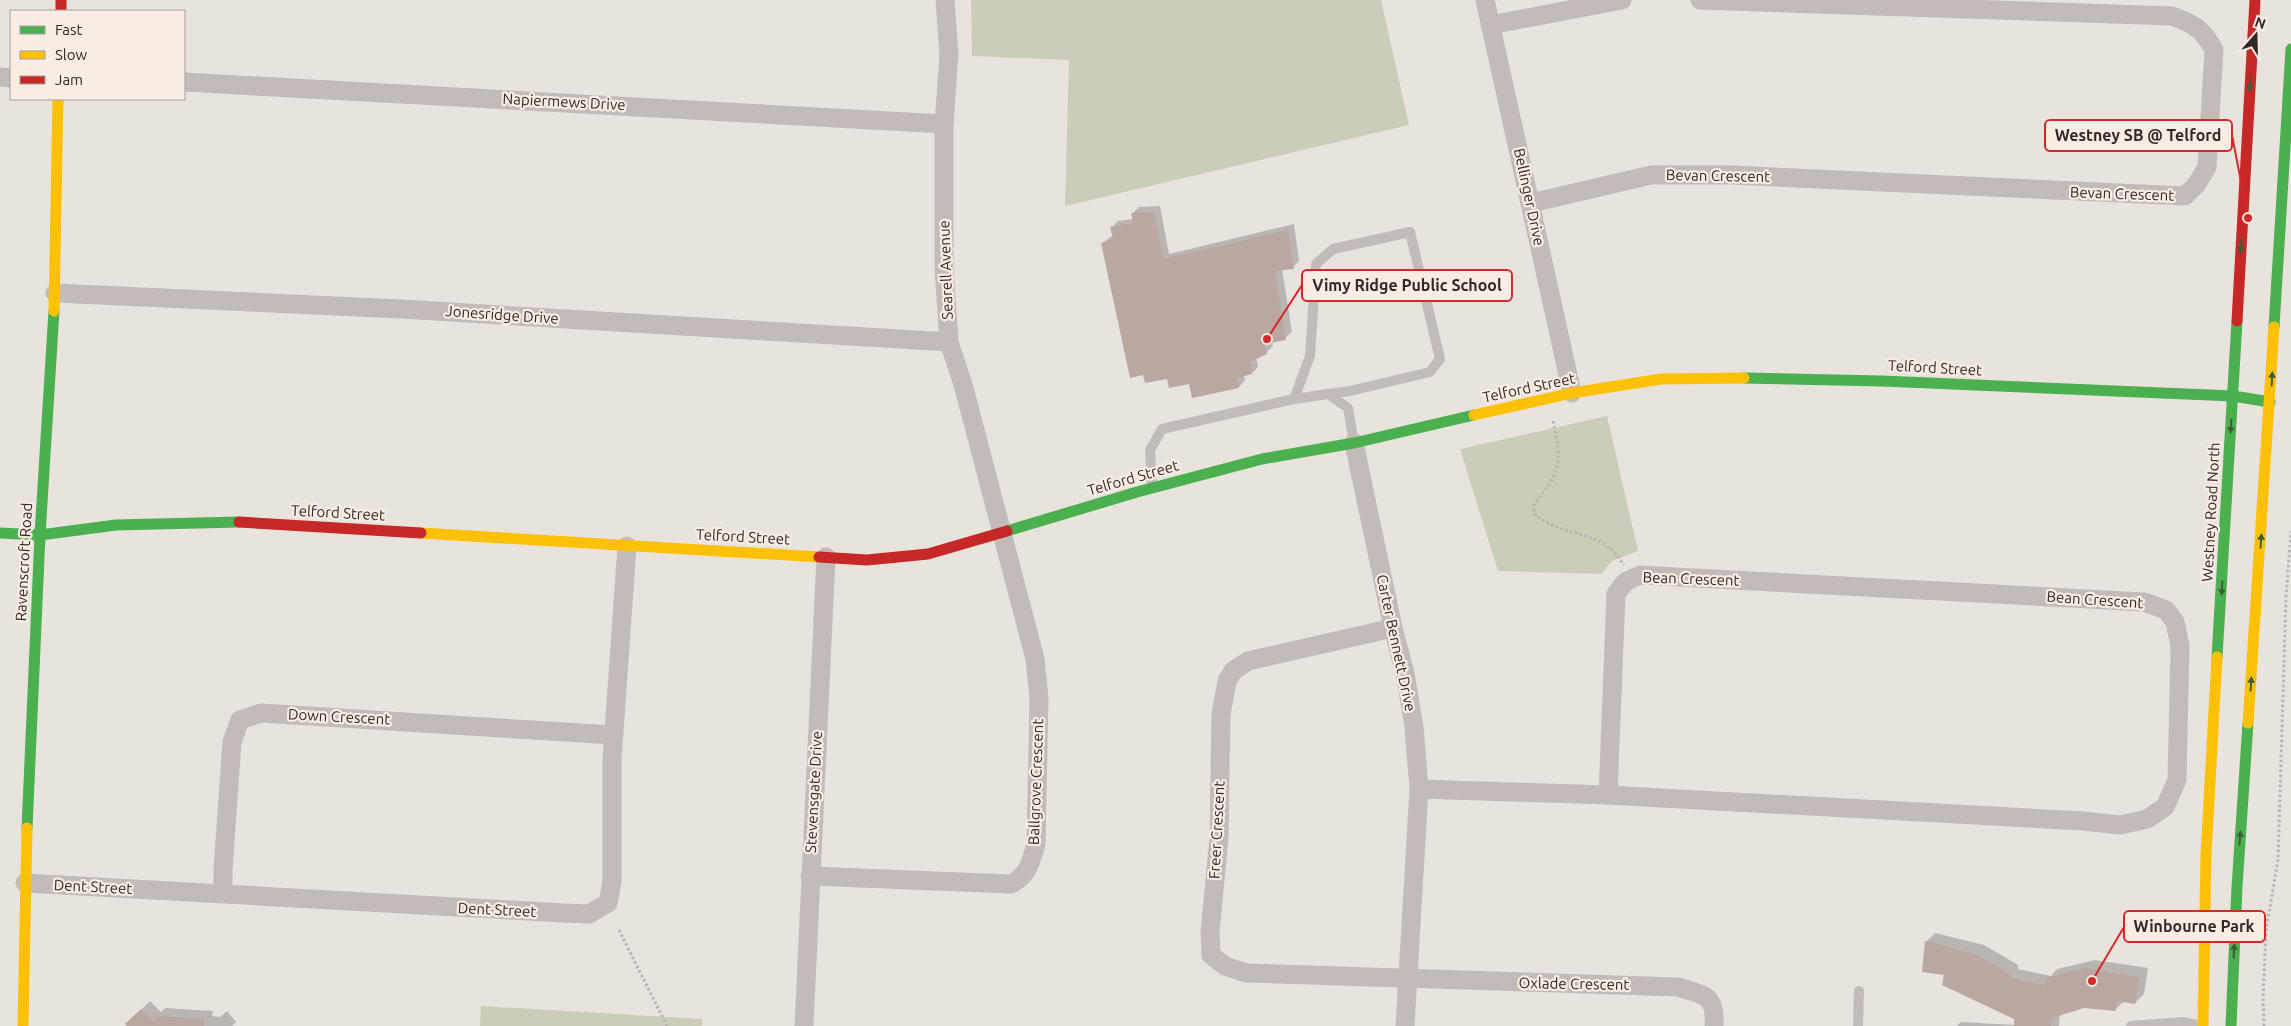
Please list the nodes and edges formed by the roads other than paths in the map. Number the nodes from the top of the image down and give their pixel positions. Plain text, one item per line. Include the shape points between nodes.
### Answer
1 (945, 0) edge
2 (1486, 0) edge
3 (1622, 0) edge
4 (1700, 0) edge
5 (2255, 0) edge
6 (1490, 25) junction
7 (2291, 49) edge
8 (185, 82) edge
9 (58, 100) edge
10 (2289, 105) edge
11 (944, 124) junction
12 (1531, 203) junction
13 (55, 293) junction
14 (949, 342) junction
15 (1572, 393) junction
16 (1328, 394) junction
17 (2233, 396) junction
18 (1294, 399) junction
19 (2270, 402) junction
20 (1354, 442) junction
21 (1152, 488) junction
22 (0, 533) edge
23 (40, 534) junction
24 (1002, 534) junction
25 (627, 546) junction
26 (826, 557) junction
27 (1393, 628) junction
28 (614, 735) junction
29 (1419, 789) junction
30 (1608, 795) junction
31 (810, 876) junction
32 (26, 883) junction
33 (223, 893) junction
34 (1408, 979) junction
35 (1859, 992) dead end
36 (23, 1026) edge
37 (804, 1026) edge
38 (1405, 1026) edge
39 (1714, 1026) edge
40 (1858, 1026) edge
41 (2132, 1026) edge
42 (2203, 1026) edge
43 (2231, 1026) edge

1 - 11 street, Searell Avenue via 949,54
2 - 6 street, Bellinger Drive
3 - 6 street
4 - 12 street, Bevan Crescent via 2172,16 2192,23 2206,34 2214,50 2207,167 2185,196 1730,175 1651,175
5 -> 17 street, Westney Road North
6 - 12 street, Bellinger Drive
7 - 10 street
8 - 11 street, Napiermews Drive
9 - 13 street, Ravenscroft Road
19 -> 10 street
11 - 14 street, Searell Avenue via 944,268
12 - 15 street, Bellinger Drive
13 - 14 street, Jonesridge Drive via 401,309
13 - 23 street, Ravenscroft Road
14 - 24 street, Searell Avenue
15 - 17 street, Telford Street via 1661,379 1707,376
15 - 20 street, Telford Street
16 - 18 lane
16 - 18 lane via 1430,372 1440,359 1410,232 1333,249 1316,264 1310,356
16 - 20 lane via 1348,408
17 - 19 street, Telford Street
17 -> 42 street, Westney Road North via 2206,855
18 - 21 lane via 1162,429 1150,450
43 -> 19 street
20 - 21 street, Telford Street via 1262,459
20 - 27 street, Carter Bennett Drive
21 - 24 street, Telford Street
22 - 23 street, Telford Street
23 - 25 street, Telford Street via 116,525 239,522
23 - 32 street, Ravenscroft Road
24 - 26 street, Telford Street via 928,554 900,558
24 - 31 street, Ballgrove Crescent via 1035,659 1039,698 1036,844 1030,865 1020,879 1011,884
25 - 26 street, Telford Street
25 - 28 street, Dent Street
26 - 31 street, Stevensgate Drive
27 - 29 street, Carter Bennett Drive via 1414,728
27 - 34 street, Freer Crescent via 1248,661 1233,671 1227,681 1222,714 1219,838 1210,932 1211,955 1225,966 1246,973
28 - 33 street, Down Crescent via 261,713 240,720 232,742
28 - 33 street, Dent Street via 612,881 608,904 589,914
29 - 30 street, Bean Crescent
29 - 34 street, Carter Bennett Drive
30 - 30 street, Bean Crescent via 1616,594 1626,582 1640,574 2134,601 2166,610 2175,622 2180,646 2177,780 2165,806 2147,819 2120,825 2083,820
31 - 37 street, Stevensgate Drive
32 - 33 street, Dent Street
32 - 36 street, Ravenscroft Road
34 - 38 street, Carter Bennett Drive
34 - 39 street, Oxlade Crescent via 1678,986 1708,998 1715,1009
35 - 40 lane
41 - 42 lane via 2182,1022

